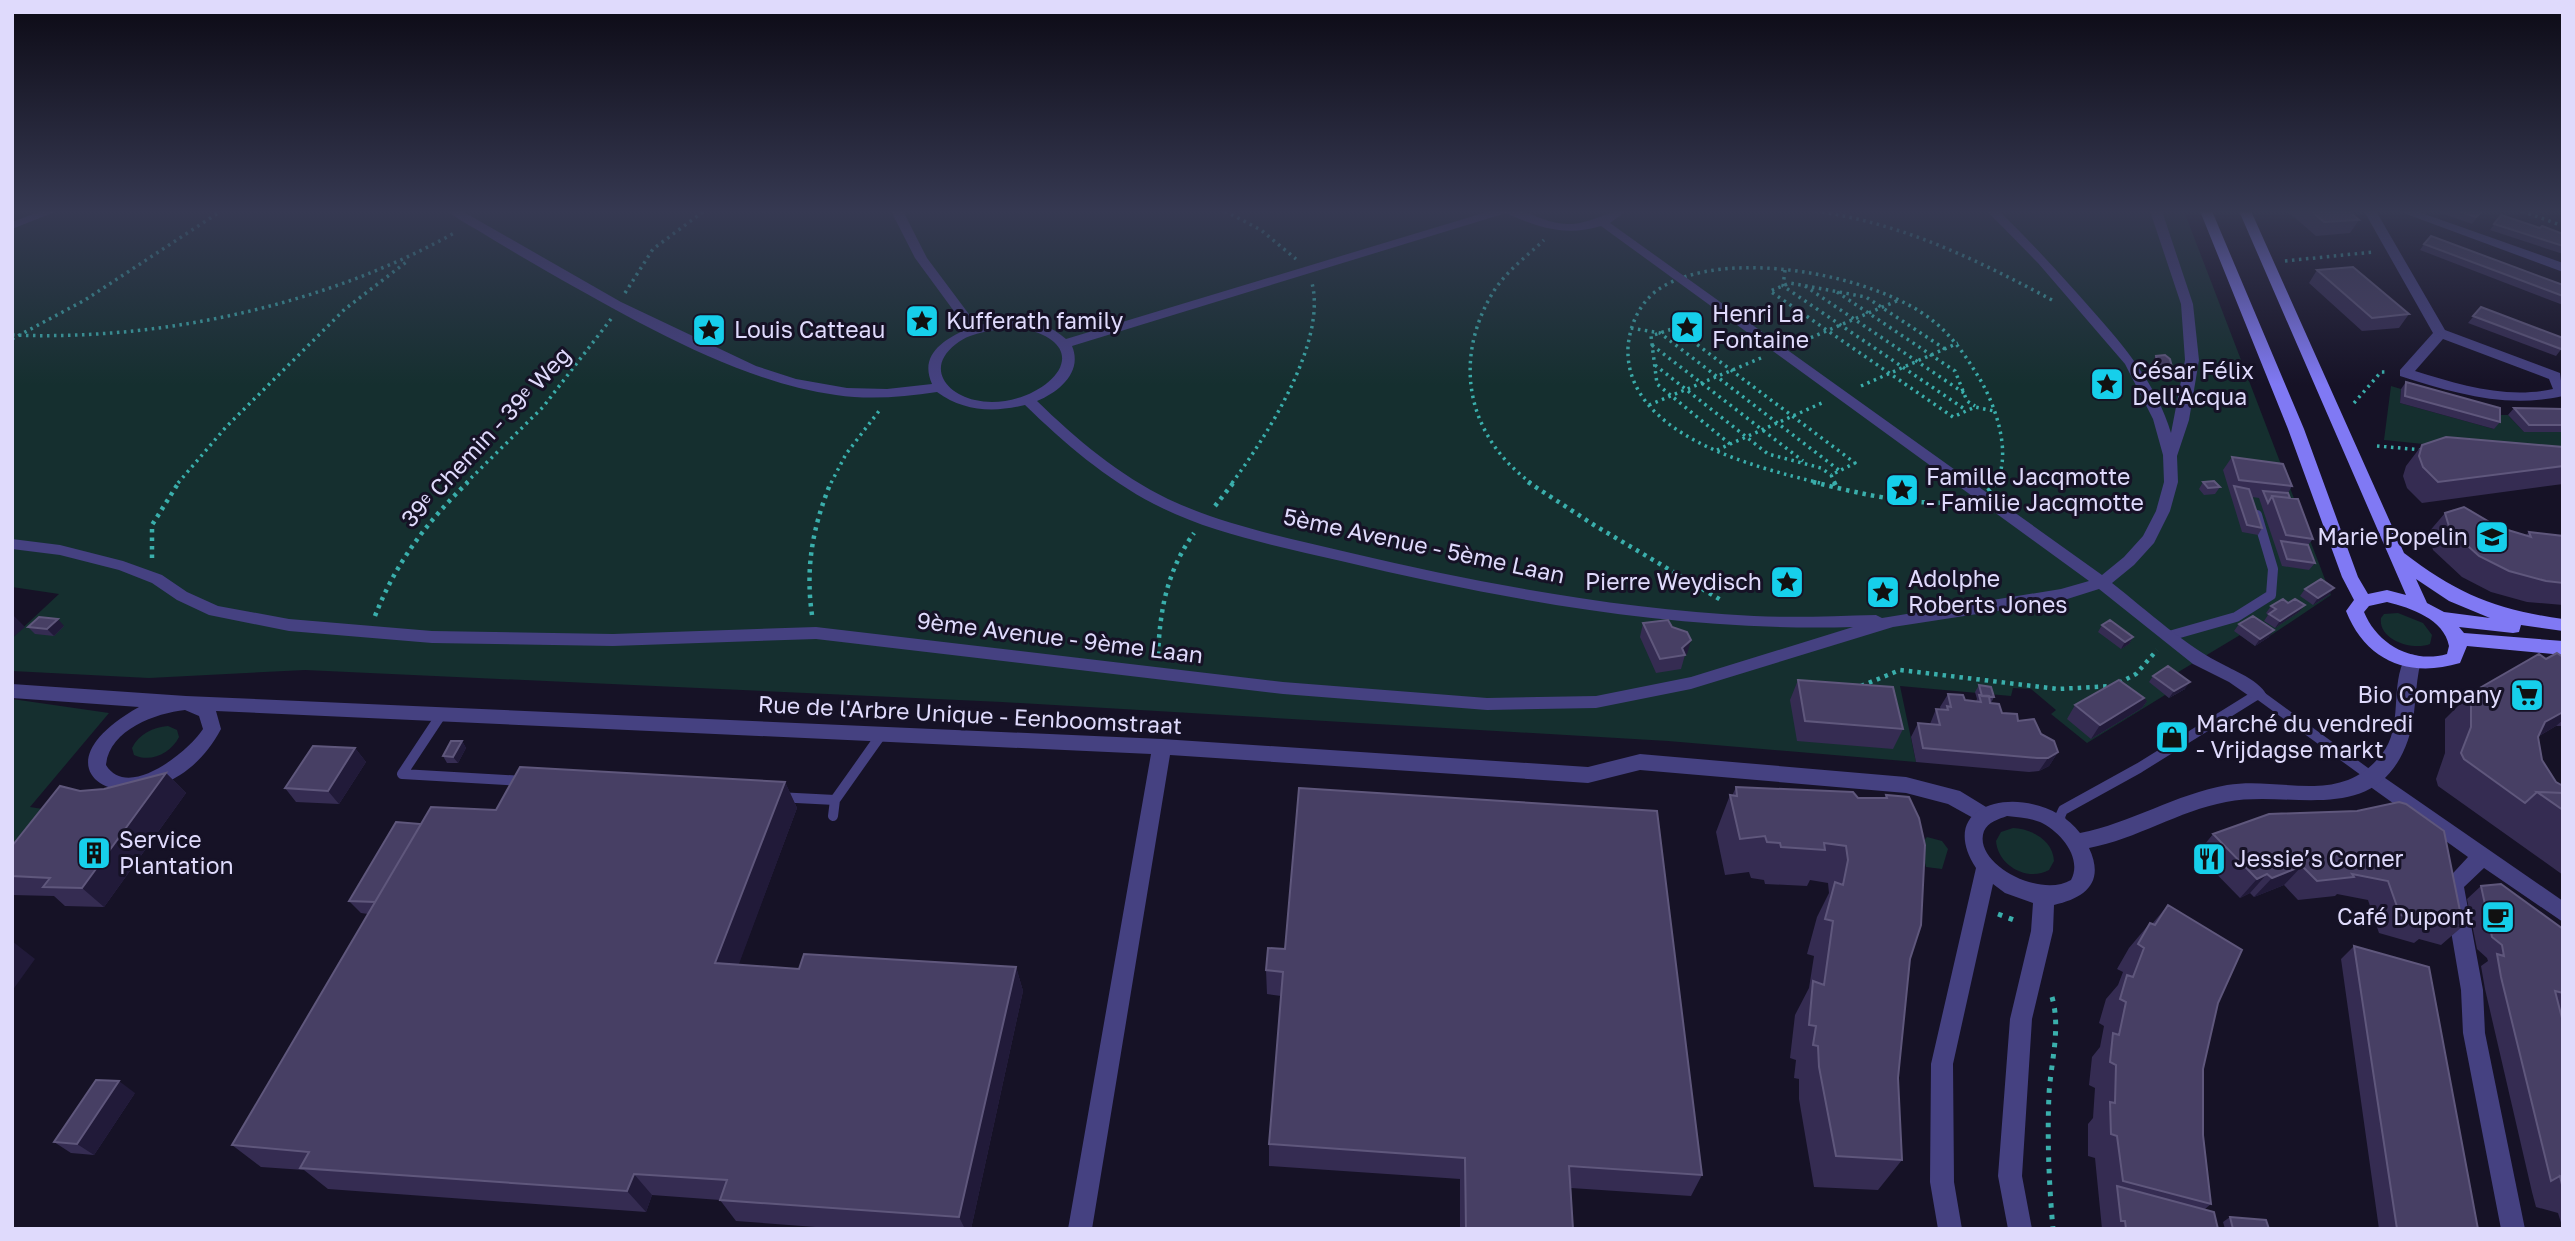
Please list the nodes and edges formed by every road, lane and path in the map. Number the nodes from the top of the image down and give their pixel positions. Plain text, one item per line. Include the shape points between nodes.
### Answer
1 (133, 269) edge
2 (385, 269) edge
3 (399, 269) edge
4 (549, 269) edge
5 (640, 269) edge
6 (926, 269) edge
7 (1306, 269) joint
8 (1511, 269) edge
9 (1667, 269) edge
10 (1731, 269) edge
11 (1758, 269) edge
12 (1990, 269) edge
13 (2050, 269) edge
14 (2175, 269) edge
15 (2229, 269) edge
16 (2270, 269) edge
17 (2403, 269) edge
18 (1784, 270) junction
19 (1680, 278) junction
20 (1802, 284) junction
21 (1783, 286) junction
22 (1834, 290) junction
23 (619, 307) junction
24 (2091, 318) junction
25 (1631, 328) junction
26 (974, 329) junction
27 (1660, 333) junction
28 (2440, 333) junction
29 (14, 337) edge
30 (1065, 344) junction
31 (1651, 344) junction
32 (1945, 349) dead end
33 (1654, 365) junction
34 (2381, 372) dead end
35 (940, 387) junction
36 (1964, 393) junction
37 (900, 394) junction
38 (1028, 400) junction
39 (2354, 403) dead end
40 (1975, 407) junction
41 (1966, 411) junction
42 (1994, 411) junction
43 (1730, 444) dead end
44 (2377, 446) dead end
45 (2430, 451) edge
46 (2170, 456) junction
47 (1807, 464) junction
48 (1840, 471) junction
49 (1831, 475) junction
50 (1837, 487) junction
51 (1983, 497) junction
52 (2253, 503) edge
53 (1205, 520) junction
54 (12, 544) edge
55 (2394, 552) junction
56 (157, 579) junction
57 (2102, 583) junction
58 (2362, 601) junction
59 (2419, 604) junction
60 (2441, 618) junction
61 (1893, 621) junction
62 (1757, 622) junction
63 (2563, 625) edge
64 (2563, 632) edge
65 (370, 633) junction
66 (816, 633) junction
67 (2169, 636) junction
68 (2458, 639) junction
69 (2552, 650) edge
70 (2412, 661) junction
71 (1157, 673) junction
72 (12, 691) edge
73 (1848, 691) edge
74 (2258, 695) junction
75 (186, 704) junction
76 (441, 715) junction
77 (881, 735) junction
78 (1162, 747) junction
79 (1749, 771) junction
80 (2372, 777) junction
81 (542, 782) edge
82 (1906, 785) junction
83 (1754, 795) edge
84 (765, 796) edge
85 (835, 800) junction
86 (1894, 807) edge
87 (833, 816) dead end
88 (1984, 816) junction
89 (2057, 823) junction
90 (2077, 842) junction
91 (2483, 856) junction
92 (1986, 867) junction
93 (2045, 897) junction
94 (1991, 912) dead end
95 (2563, 913) edge
96 (2029, 927) dead end
97 (2034, 969) junction
98 (1080, 1229) edge
99 (1950, 1229) edge
100 (2020, 1229) edge
101 (2053, 1229) edge
102 (2513, 1229) edge

1 - 29 path
2 - 29 path via 287,304 135,328
3 - 56 path via 345,309 226,427 180,480 152,525
4 - 23 street
5 - 23 path, 39ᵉ Chemin - 39ᵉ Weg
6 - 26 street
7 - 30 street
7 - 53 path via 1314,288 1314,312 1305,353 1285,405
8 - 62 path via 1479,318 1472,345 1473,401 1497,453 1521,477 1572,511
9 - 19 street
10 - 19 path
11 - 18 path
12 - 24 path
13 - 24 street
14 - 46 street via 2187,304 2192,360 2182,420
15 - 58 main road
16 - 55 main road
17 - 28 street
18 - 21 path
18 - 42 path via 1856,284 1925,314 1966,353
19 - 25 path via 1648,297
19 - 51 street
20 - 21 path
20 - 22 path
20 - 36 path
21 - 41 path
21 - 41 path via 1770,291 1953,417
22 - 32 path via 1866,297
22 - 36 path via 1955,371
23 - 37 street via 729,359 802,385
23 - 65 path, 39ᵉ Chemin - 39ᵉ Weg via 556,394 424,526 394,568
24 - 46 street via 2131,363 2160,419
25 - 27 path
25 - 50 path via 1632,377 1649,405 1671,425 1732,457
26 - 30 street via 1017,323 1037,326
26 - 35 street via 942,347 934,359 932,372
27 - 31 path via 1651,337
27 - 48 path
27 - 48 path via 1675,328 1854,463
28 - 28 street via 2405,373 2495,397 2542,398 2562,391 2556,376
30 - 38 street via 1068,368 1060,380
31 - 33 path
31 - 47 path
33 - 43 path via 1657,384
33 - 47 path via 1768,454
34 - 39 path
35 - 37 street
35 - 38 street via 965,402 985,405
36 - 40 path
37 - 66 path via 860,433 826,491 814,528 809,581
38 - 53 street, 5ème Avenue - 5ème Laan via 1090,456 1149,494
40 - 41 path
40 - 42 path
42 - 51 path via 2003,461 2001,477
44 - 45 path
46 - 57 street via 2171,482 2149,539
47 - 49 path
48 - 49 path
49 - 50 path
50 - 51 path via 1929,503 1961,503
51 - 57 street
52 - 67 lane via 2273,569 2271,595 2214,626
53 - 62 street, 5ème Avenue - 5ème Laan via 1375,564 1493,587 1640,611
53 - 71 path via 1168,574 1159,609
54 - 56 street, 9ème Avenue - 9ème Laan via 60,550
55 - 59 main road
55 - 63 main road via 2431,583 2473,606 2519,620
56 - 65 street, 9ème Avenue - 9ème Laan via 215,611
57 - 61 street, 9ème Avenue - 9ème Laan via 2061,595
57 - 67 street
58 - 59 main road via 2387,596
58 - 70 main road via 2355,611 2366,636
59 - 60 main road
60 - 64 main road
60 - 68 main road
61 - 62 street, 5ème Avenue - 5ème Laan
61 - 71 street, 9ème Avenue - 9ème Laan via 1691,683 1596,702 1487,704
65 - 66 street, 9ème Avenue - 9ème Laan via 613,639
66 - 71 street, 9ème Avenue - 9ème Laan
67 - 73 path via 2136,674 2114,686 2058,689 1900,670
67 - 74 street
68 - 69 main road
68 - 70 main road via 2454,657 2443,663
70 - 80 street via 2401,734 2390,759
72 - 75 street, Rue de l'Arbre Unique - Eenboomstraat
74 - 80 lane
74 - 89 lane via 2063,810
75 - 75 street, Rue de l'Arbre Unique - Eenboomstraat via 207,711 212,729 187,762 139,782 123,784 102,775 97,757 125,723 156,708
75 - 76 street, Rue de l'Arbre Unique - Eenboomstraat
76 - 77 street, Rue de l'Arbre Unique - Eenboomstraat
76 - 81 lane via 402,774
77 - 78 street, Rue de l'Arbre Unique - Eenboomstraat
77 - 85 lane
78 - 79 street, Rue de l'Arbre Unique - Eenboomstraat via 1588,775 1640,762
78 - 98 street
79 - 82 street, Rue de l'Arbre Unique - Eenboomstraat
79 - 83 street
80 - 90 street via 2319,797 2231,793
80 - 91 street
82 - 86 street
82 - 88 street, Rue de l'Arbre Unique - Eenboomstraat via 1953,797
84 - 85 lane
85 - 87 lane
88 - 89 street via 2007,808 2024,809
88 - 92 street via 1973,840
89 - 90 street
90 - 93 street via 2084,856 2082,881 2061,896
91 - 95 street
91 - 102 street via 2453,884 2472,990 2474,1032
92 - 93 street via 2012,888
92 - 99 street via 1942,1064 1942,1182
93 - 97 street
94 - 96 path
97 - 100 street via 2021,1019 2010,1175
97 - 101 path via 2046,982 2057,1012 2049,1090

